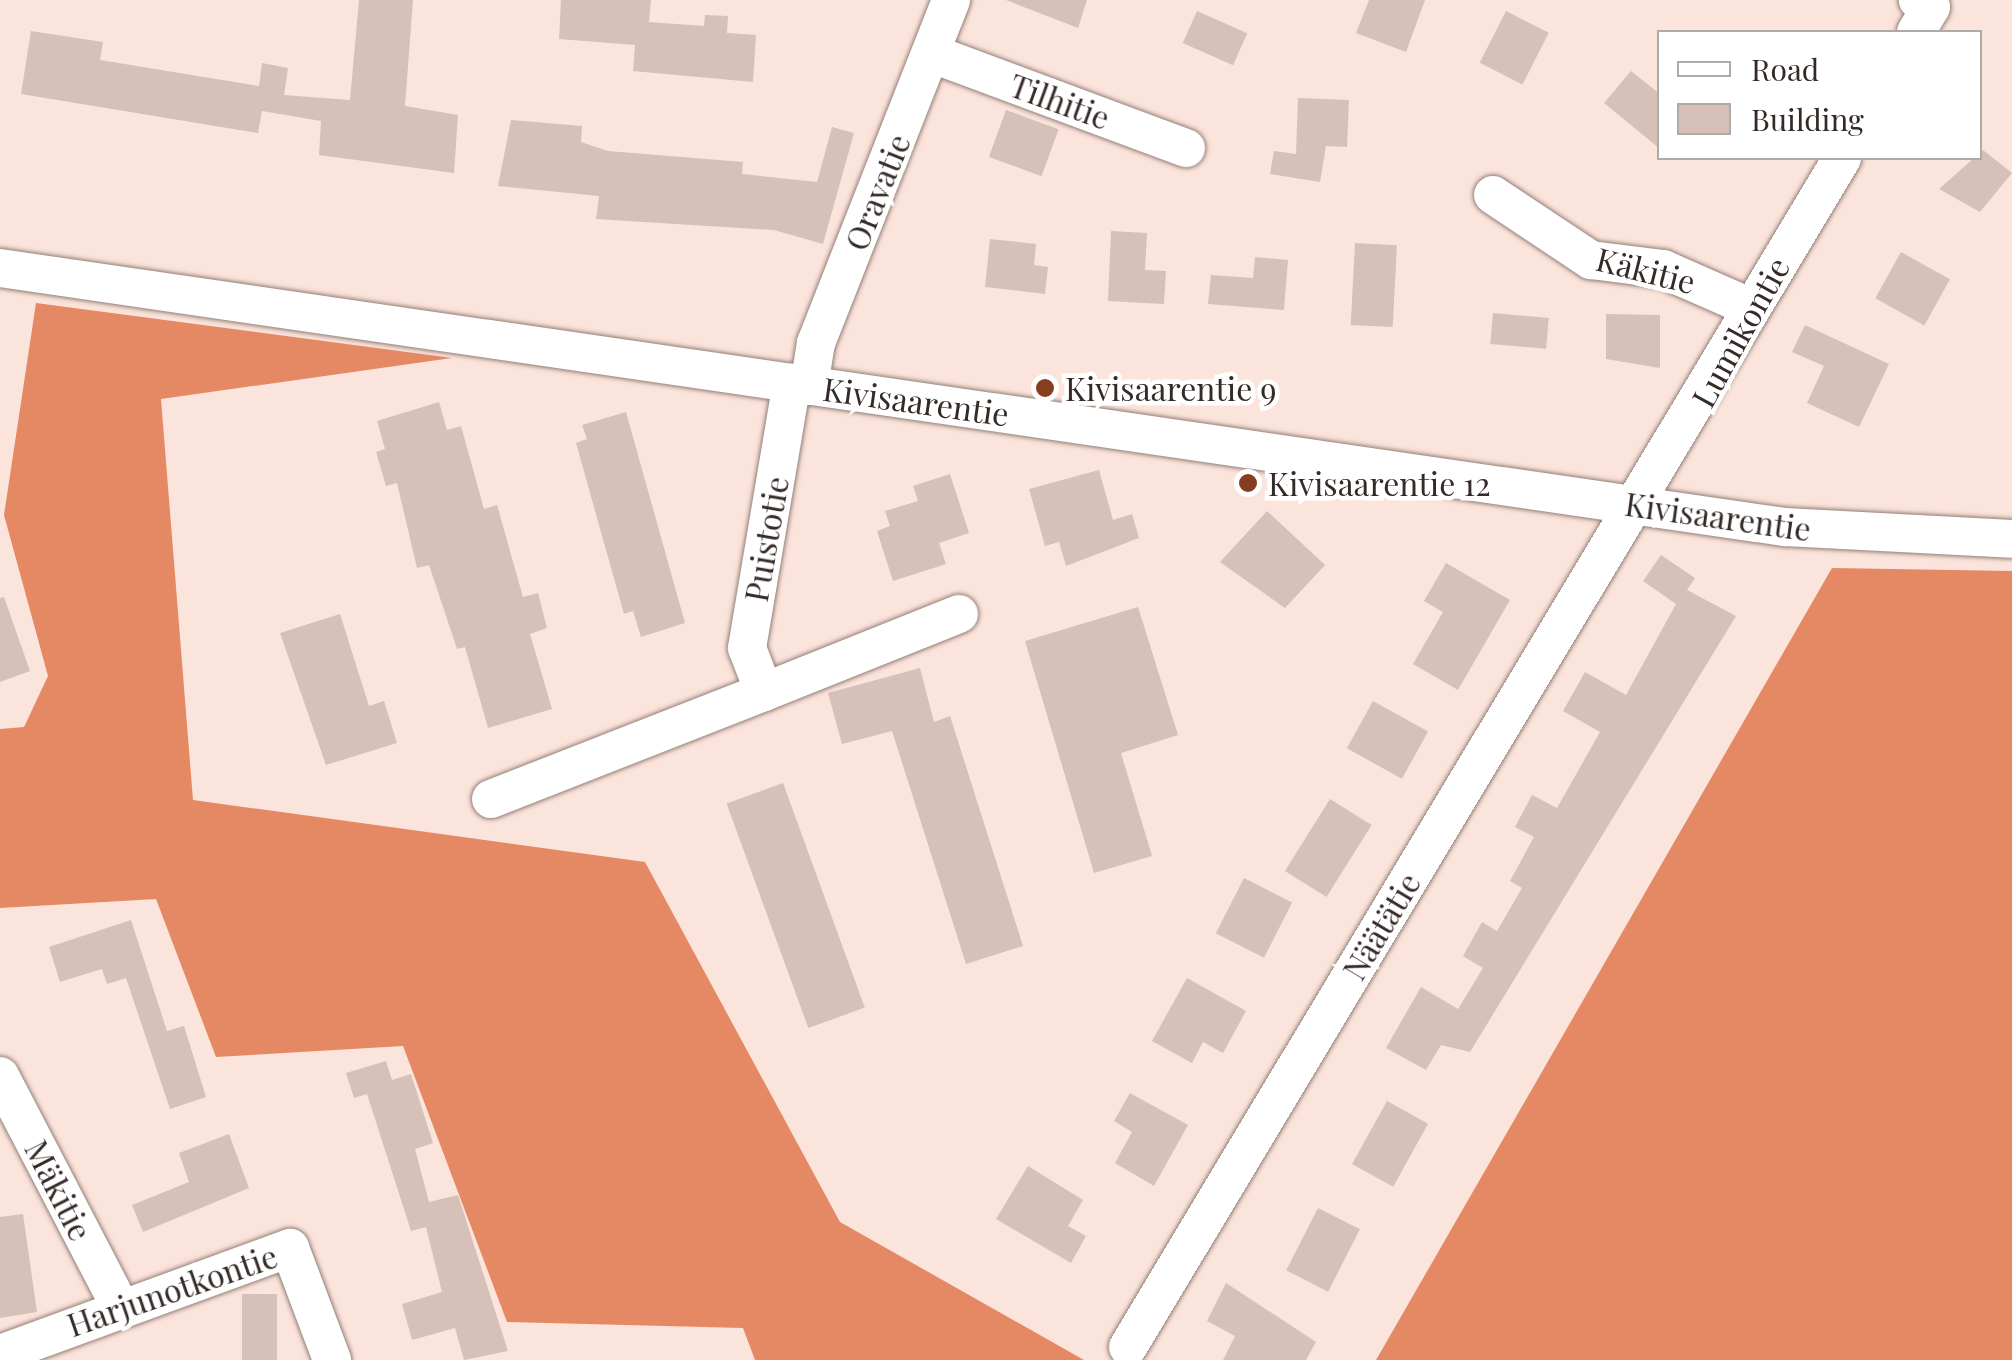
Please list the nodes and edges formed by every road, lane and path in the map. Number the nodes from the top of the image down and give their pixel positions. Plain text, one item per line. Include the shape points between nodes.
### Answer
1 (951, 0) edge
2 (933, 54) junction
3 (1186, 148) dead end
4 (1841, 160) edge
5 (1493, 195) dead end
6 (0, 268) edge
7 (1752, 308) junction
8 (800, 384) junction
9 (1636, 505) junction
10 (2012, 539) edge
11 (959, 614) dead end
12 (764, 692) junction
13 (491, 799) dead end
14 (0, 1076) edge
15 (119, 1304) junction
16 (1128, 1348) dead end
17 (0, 1354) edge
18 (332, 1360) edge

1 - 2 street, Oravatie
2 - 3 street, Tilhitie
2 - 8 street, Oravatie
4 - 7 street, Lumikontie
5 - 7 street, Käkitie via 1591,260 1663,270
6 - 8 street, Kivisaarentie
7 - 9 street, Lumikontie
8 - 9 street, Kivisaarentie
8 - 12 street, Puistotie via 747,648
9 - 10 street, Kivisaarentie via 1880,538
9 - 16 street, Näätätie
11 - 12 street
12 - 13 street
14 - 15 street, Mäkitie
15 - 17 street, Harjunotkontie
15 - 18 street, Harjunotkontie via 290,1248

